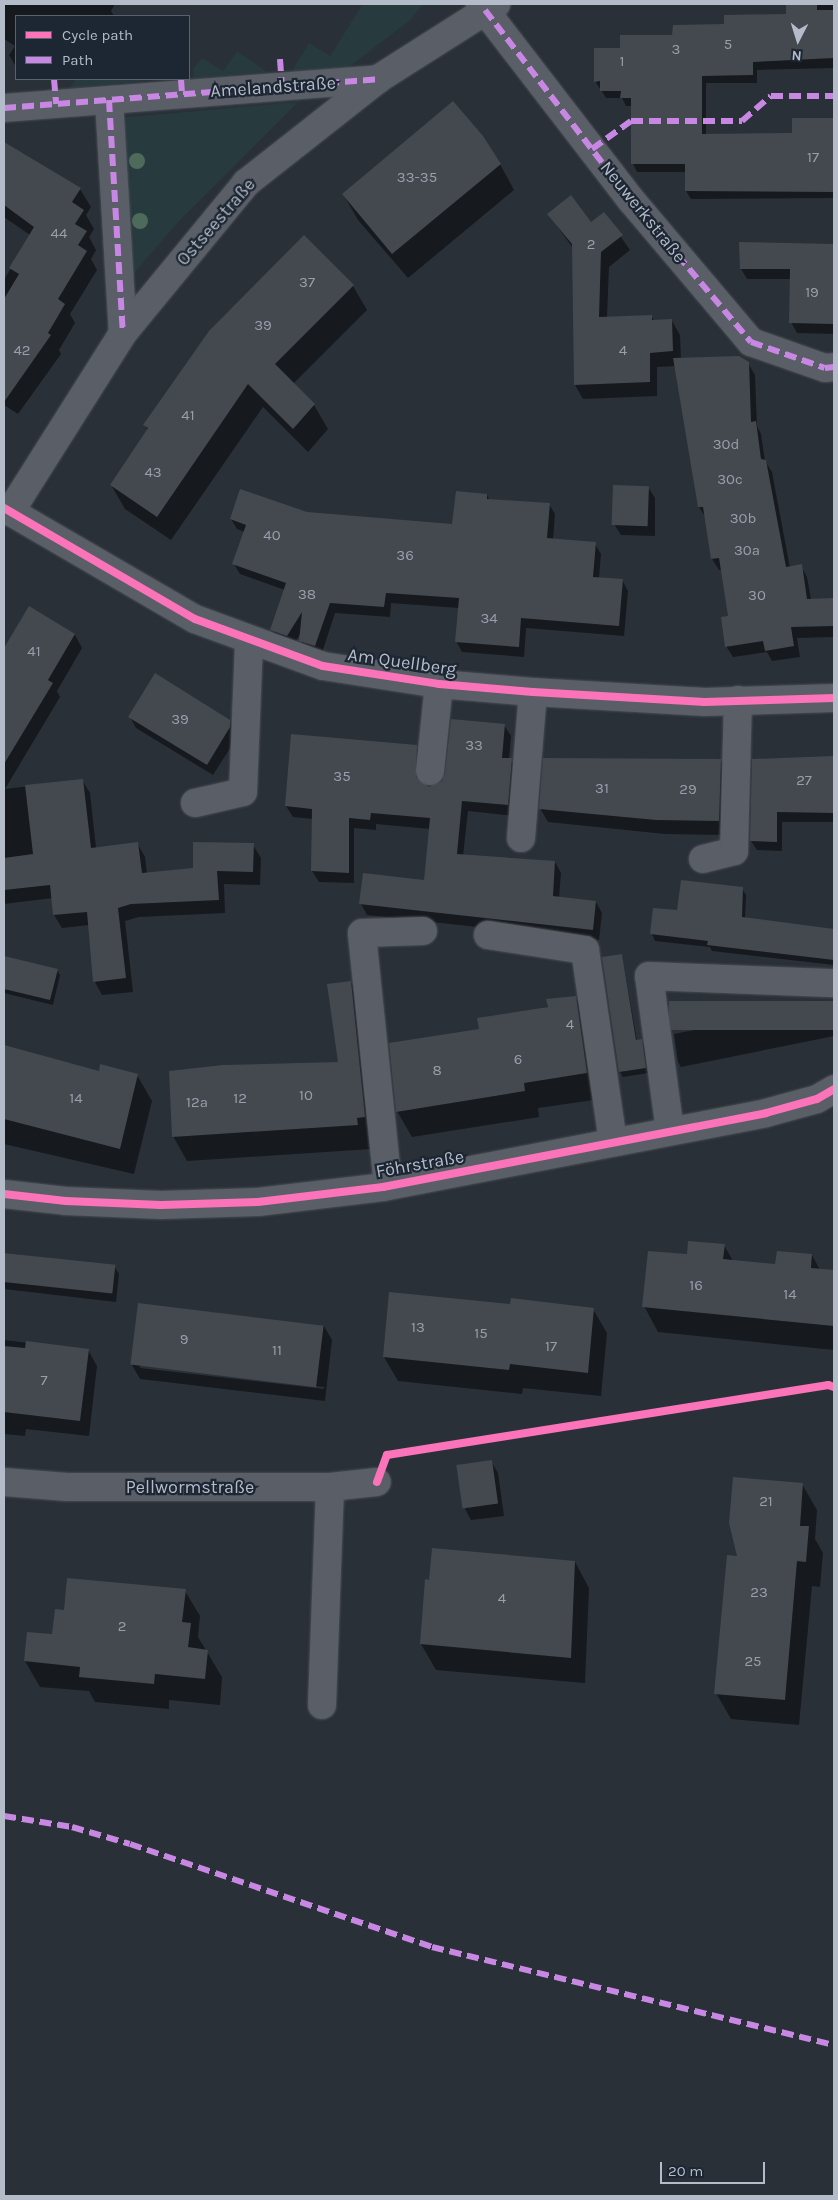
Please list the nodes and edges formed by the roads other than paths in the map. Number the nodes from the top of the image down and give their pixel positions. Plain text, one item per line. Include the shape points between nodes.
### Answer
1 (487, 6) edge
2 (378, 79) junction
3 (109, 100) junction
4 (4, 108) edge
5 (123, 333) junction
6 (834, 367) edge
7 (7, 510) edge
8 (249, 641) junction
9 (439, 684) junction
10 (533, 692) junction
11 (834, 698) edge
12 (738, 700) junction
13 (430, 771) dead end
14 (195, 803) dead end
15 (521, 838) dead end
16 (703, 859) dead end
17 (423, 931) dead end
18 (488, 935) dead end
19 (834, 983) edge
20 (834, 1089) edge
21 (670, 1131) junction
22 (614, 1142) junction
23 (388, 1186) junction
24 (4, 1194) edge
25 (4, 1482) edge
26 (377, 1482) dead end
27 (330, 1487) junction
28 (322, 1706) dead end

1 - 2 street, Ostseestraße
1 - 6 street, Neuwerkstraße via 631,200 751,342 825,368
2 - 3 street, Amelandstraße
2 - 5 street, Ostseestraße via 246,183
3 - 4 street, Amelandstraße
3 - 5 street
5 - 7 street, Ostseestraße
7 - 8 street, Am Quellberg via 195,619
8 - 9 street, Am Quellberg via 323,666
8 - 14 street via 243,792
9 - 10 street, Am Quellberg
9 - 13 street
10 - 12 street, Am Quellberg via 705,702
10 - 15 street
11 - 12 street, Am Quellberg
12 - 16 street via 734,851
17 - 23 street via 362,933
18 - 22 street via 585,950
19 - 21 street via 649,976
20 - 21 street, Föhrstraße via 818,1098 766,1113
21 - 22 street, Föhrstraße
22 - 23 street, Föhrstraße
23 - 24 street, Föhrstraße via 258,1202 161,1205 66,1201
25 - 27 street, Pellwormstraße via 67,1487
26 - 27 street, Pellwormstraße
27 - 28 street

